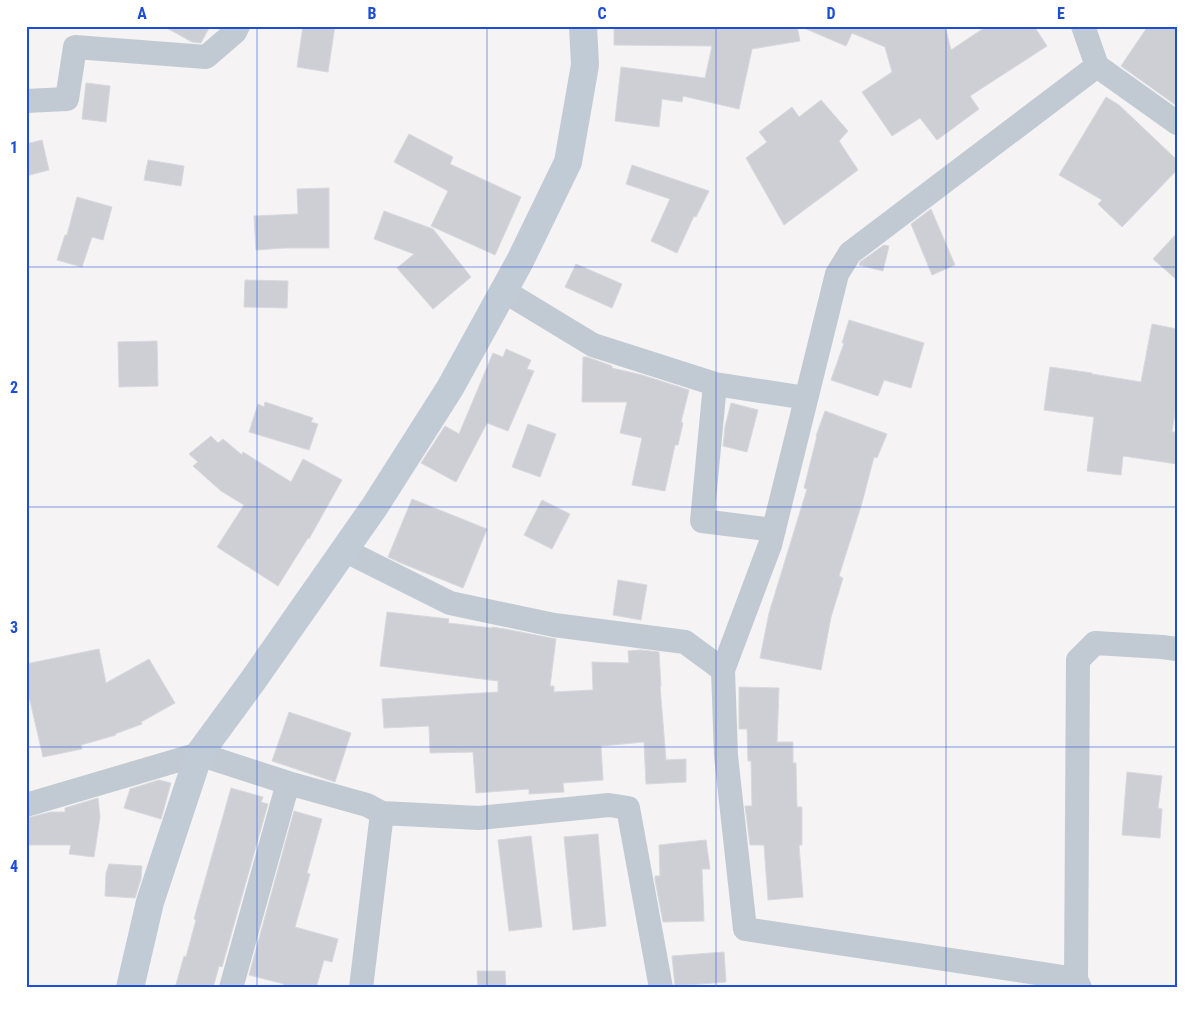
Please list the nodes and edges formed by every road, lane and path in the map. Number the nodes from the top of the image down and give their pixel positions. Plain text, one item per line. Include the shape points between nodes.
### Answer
1 (238, 26) edge
2 (583, 26) edge
3 (1083, 26) edge
4 (1097, 66) junction
5 (26, 101) edge
6 (1177, 123) edge
7 (504, 291) junction
8 (715, 384) junction
9 (806, 398) junction
10 (774, 530) junction
11 (344, 550) junction
12 (1177, 649) edge
13 (723, 670) junction
14 (199, 754) junction
15 (288, 783) junction
16 (26, 805) edge
17 (382, 813) junction
18 (1078, 984) edge
19 (237, 986) edge
20 (130, 988) edge
21 (361, 988) edge
22 (661, 988) edge

1 - 5 street via 206,57 75,47 67,99
2 - 7 street via 585,64 568,162
3 - 4 street
4 - 6 street
4 - 9 street via 850,254 837,274
7 - 8 street via 594,345
7 - 11 street via 450,388
8 - 9 street
8 - 10 street via 702,521
9 - 10 street
10 - 13 street
11 - 13 street via 450,603 554,625 685,642
11 - 14 street
12 - 18 street via 1095,643 1078,660
13 - 18 street via 726,756 745,929
14 - 15 street
14 - 16 street
14 - 20 street via 150,902
15 - 17 street via 367,805
15 - 19 street
17 - 21 street
17 - 22 street via 479,818 609,805 628,808

